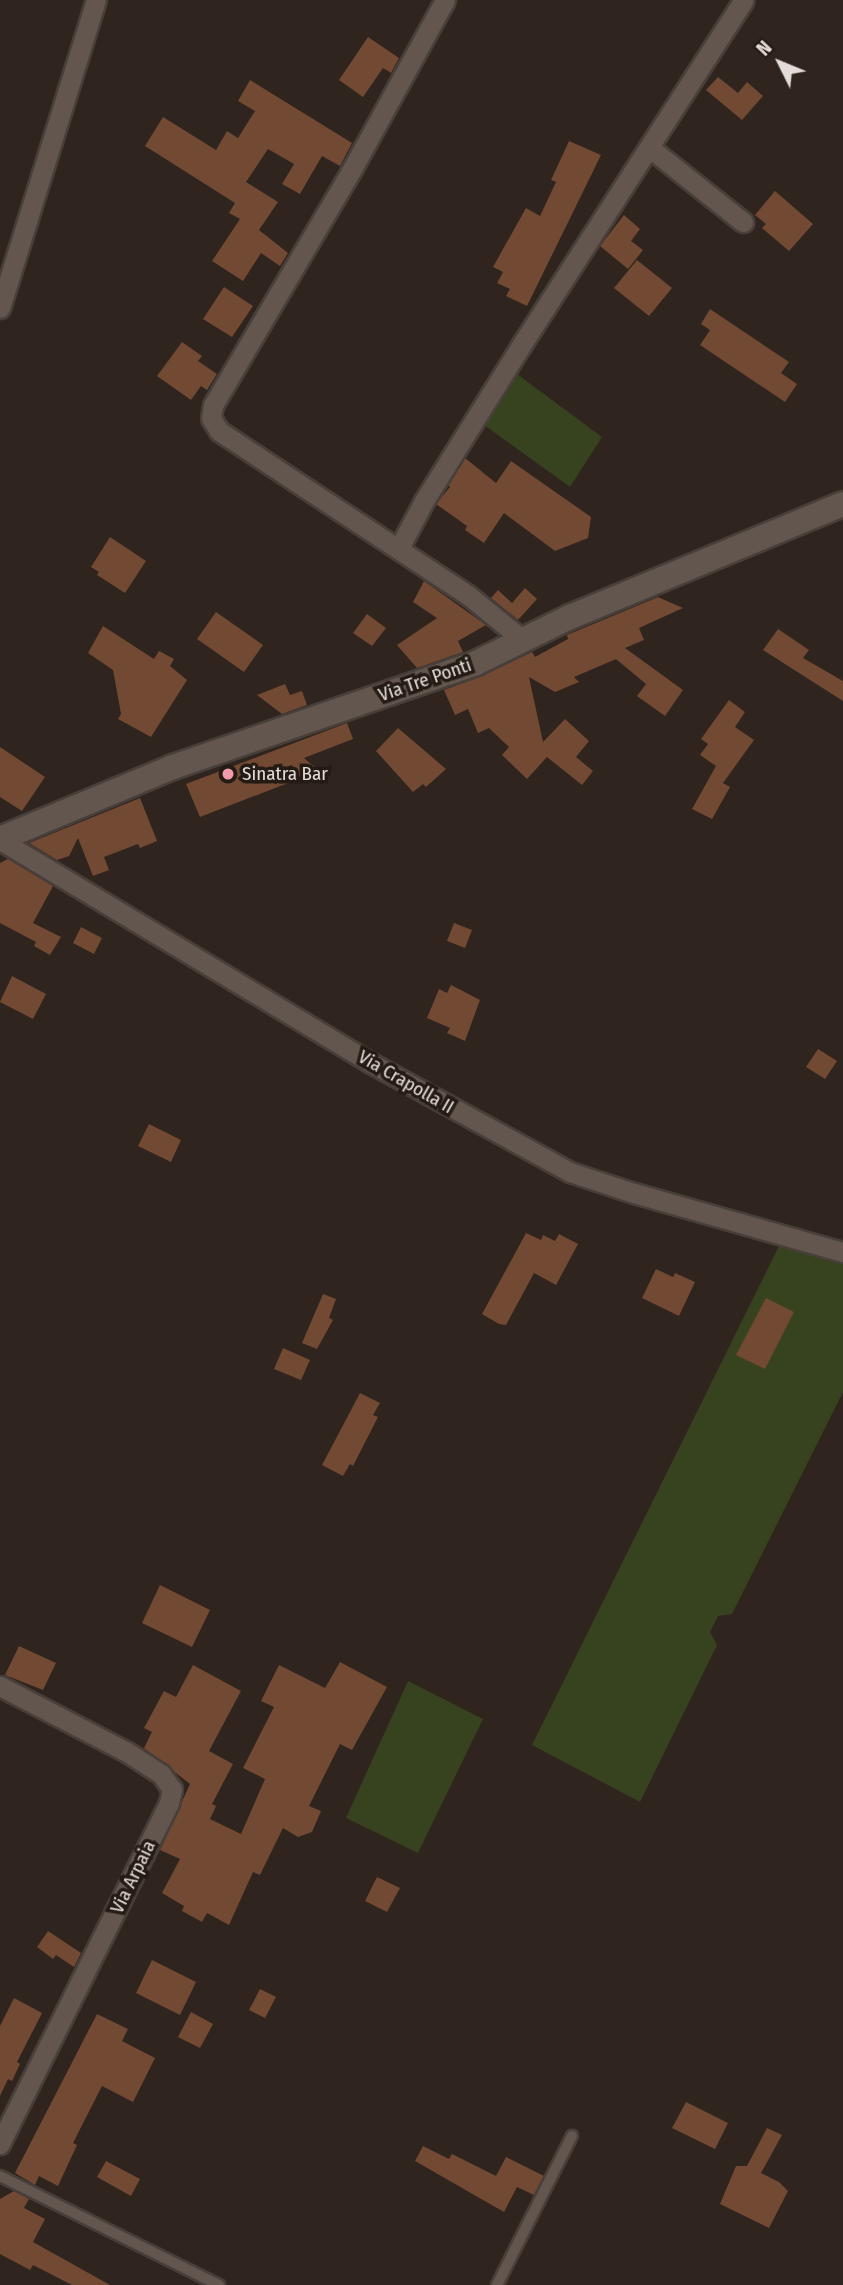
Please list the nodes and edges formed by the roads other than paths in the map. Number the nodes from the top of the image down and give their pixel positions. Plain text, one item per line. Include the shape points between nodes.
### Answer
1 (96, 0) edge
2 (444, 0) edge
3 (744, 0) edge
4 (650, 148) junction
5 (744, 222) dead end
6 (0, 308) edge
7 (843, 504) edge
8 (399, 548) junction
9 (523, 640) junction
10 (0, 839) edge
11 (843, 1252) edge
12 (0, 1686) edge
13 (3, 2132) edge
14 (572, 2136) dead end
15 (0, 2176) edge
16 (219, 2285) edge
17 (497, 2285) edge

1 - 6 street
2 - 8 street via 351,171 213,405 211,418 219,431
3 - 4 street
4 - 5 street
4 - 8 street via 501,377
7 - 9 street, Via Tre Ponti
8 - 9 street
9 - 10 street, Via Tre Ponti via 476,663 173,767
10 - 11 street, Via Crapolla II via 369,1062 570,1172
12 - 13 street, Via Arpaia via 127,1752 161,1774 172,1789
14 - 17 lane
15 - 16 lane

